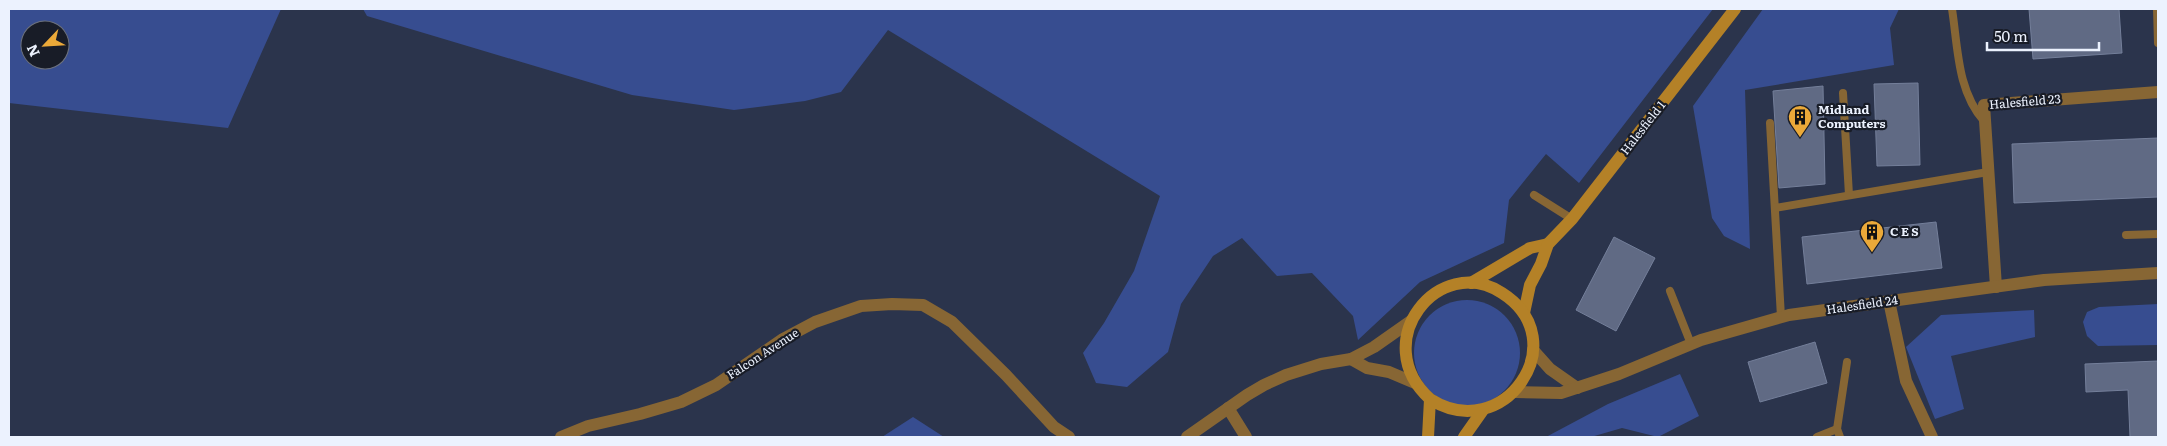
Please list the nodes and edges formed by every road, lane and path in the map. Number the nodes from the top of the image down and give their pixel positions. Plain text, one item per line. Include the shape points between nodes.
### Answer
1 (1735, 9) edge
2 (1952, 9) edge
3 (2156, 9) edge
4 (2158, 42) edge
5 (1843, 92) dead end
6 (2158, 92) edge
7 (1770, 123) dead end
8 (1985, 123) junction
9 (1988, 172) junction
10 (1534, 195) dead end
11 (1849, 195) junction
12 (1775, 208) junction
13 (1572, 219) junction
14 (2158, 234) edge
15 (2126, 236) dead end
16 (1548, 244) junction
17 (2158, 273) edge
18 (1471, 283) junction
19 (1996, 286) junction
20 (1670, 291) dead end
21 (1889, 301) junction
22 (1524, 314) junction
23 (1781, 317) junction
24 (1411, 321) junction
25 (1690, 344) junction
26 (1533, 350) junction
27 (1351, 359) junction
28 (1848, 362) dead end
29 (1415, 383) junction
30 (1577, 388) junction
31 (1515, 392) junction
32 (1430, 398) junction
33 (1228, 408) junction
34 (1483, 410) junction
35 (1836, 429) junction
36 (561, 437) edge
37 (1069, 437) edge
38 (1187, 437) edge
39 (1246, 437) edge
40 (1428, 437) edge
41 (1464, 437) edge
42 (1817, 437) edge
43 (1840, 437) edge
44 (1932, 437) edge

1 - 13 street, Halesfield 1
2 - 8 lane via 1966,92
3 - 4 lane
5 - 11 lane
6 - 8 street, Halesfield 23 via 1984,104
7 - 12 lane
8 - 9 street, Halesfield 23
9 - 11 lane
9 - 19 street, Halesfield 23
10 - 13 lane
11 - 12 lane
12 - 23 lane
13 - 16 street, Halesfield 1
14 - 15 lane
16 - 18 street, Halesfield 1 via 1530,248
16 - 22 street, Halesfield 1 via 1530,285
17 - 19 street, Halesfield 24
18 - 22 street, Halesfield 1 via 1502,292
18 - 24 street, Halesfield 1 via 1440,290 1423,303
19 - 21 street, Halesfield 24
20 - 25 lane
21 - 23 street, Halesfield 24
21 - 44 street via 1906,380
22 - 26 street, Halesfield 1 via 1531,331
23 - 25 street, Halesfield 24
24 - 27 street
24 - 29 street, Halesfield 1 via 1406,332 1405,353
25 - 30 street, Halesfield 24
26 - 30 street via 1550,369
26 - 31 street, Halesfield 1 via 1526,377
27 - 29 street via 1367,368 1389,372
27 - 33 street via 1286,375 1247,394
28 - 35 lane
29 - 32 street, Halesfield 1
30 - 31 street, Halesfield 24 via 1561,393
31 - 34 street, Halesfield 1 via 1501,404
32 - 34 street, Halesfield 1 via 1455,411
32 - 40 street
33 - 38 street
33 - 39 street
34 - 41 street
35 - 42 lane
35 - 43 lane
36 - 37 street, Falcon Avenue via 588,426 681,402 716,385 783,338 815,322 861,306 892,304 923,305 952,322 1054,427

